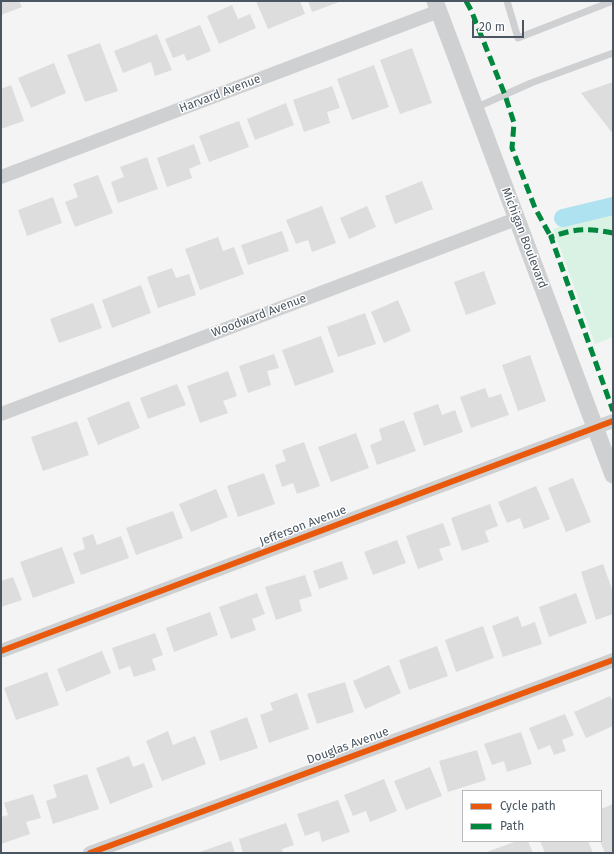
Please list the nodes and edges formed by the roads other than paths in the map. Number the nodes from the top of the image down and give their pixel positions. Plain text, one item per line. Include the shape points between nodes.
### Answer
1 (507, 1) edge
2 (613, 1) edge
3 (437, 6) edge
4 (613, 52) edge
5 (475, 108) junction
6 (1, 177) edge
7 (516, 219) junction
8 (1, 414) edge
9 (613, 421) edge
10 (595, 428) junction
11 (613, 475) edge
12 (1, 651) edge
13 (613, 660) edge
14 (90, 853) edge

1 - 2 lane via 518,38
3 - 5 street, Michigan Boulevard
3 - 6 street, Harvard Avenue
4 - 5 lane via 531,83
5 - 7 street, Michigan Boulevard
7 - 8 street, Woodward Avenue
7 - 10 street, Michigan Boulevard
9 - 10 street, Jefferson Avenue
10 - 11 street, Michigan Boulevard
10 - 12 street, Jefferson Avenue
13 - 14 street, Douglas Avenue

